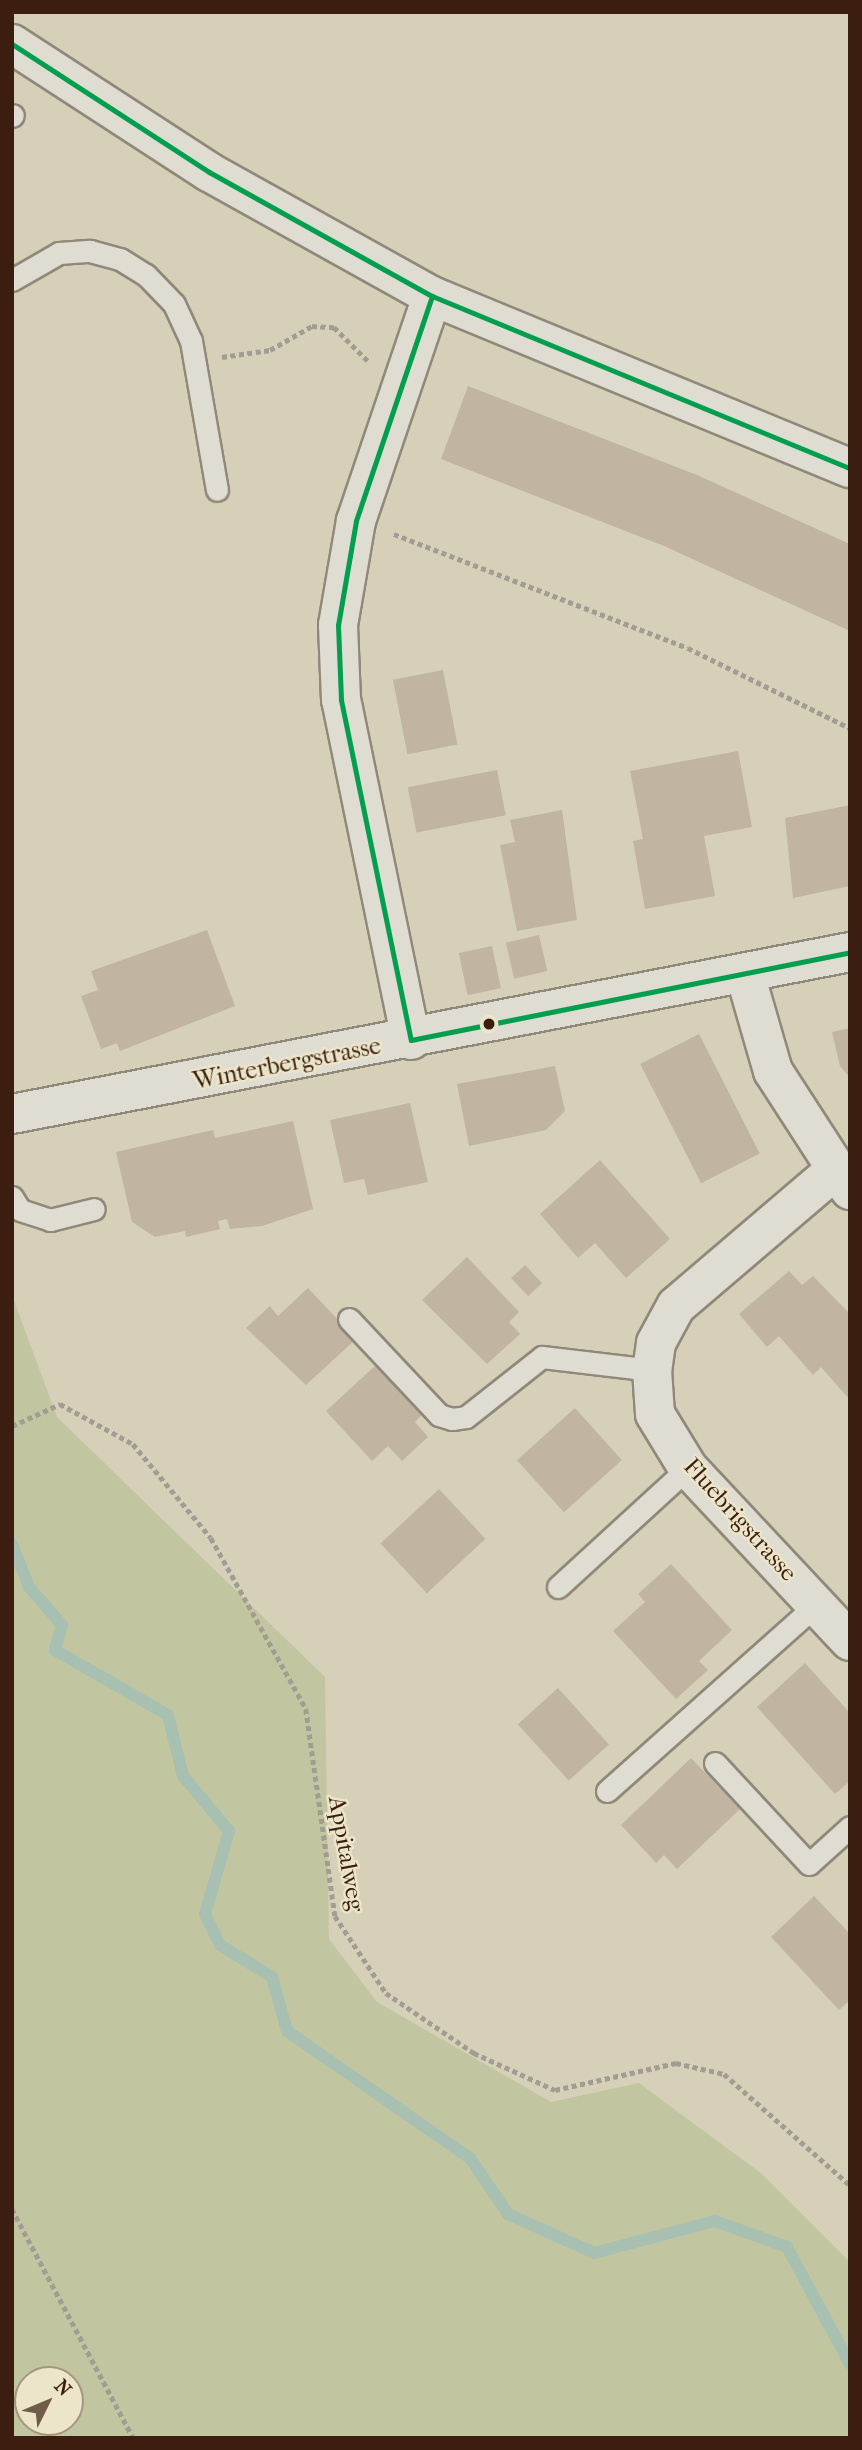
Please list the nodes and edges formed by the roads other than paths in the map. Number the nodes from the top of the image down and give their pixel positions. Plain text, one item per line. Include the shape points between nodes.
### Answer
1 (12, 44) edge
2 (12, 280) edge
3 (432, 296) junction
4 (850, 468) edge
5 (217, 490) dead end
6 (850, 952) edge
7 (745, 974) junction
8 (411, 1040) junction
9 (12, 1114) edge
10 (841, 1181) edge
11 (12, 1198) edge
12 (94, 1209) dead end
13 (349, 1319) dead end
14 (652, 1370) junction
15 (688, 1468) junction
16 (558, 1587) dead end
17 (817, 1604) junction
18 (850, 1641) edge
19 (715, 1763) dead end
20 (607, 1791) dead end
21 (850, 1827) edge

1 - 3 street via 209,172
2 - 5 lane via 60,253 120,259 174,304 194,361
3 - 4 street
3 - 8 street via 356,521 338,625 341,700
6 - 7 street, Winterbergstrasse
7 - 8 street, Winterbergstrasse
7 - 10 street via 773,1072
8 - 9 street, Winterbergstrasse
10 - 14 street, Fluebrigstrasse via 676,1306 656,1343
11 - 12 lane via 20,1210 50,1220
13 - 14 lane via 439,1415 452,1419 466,1417 542,1357
14 - 15 street, Fluebrigstrasse via 655,1414
15 - 16 lane
15 - 17 street, Fluebrigstrasse
17 - 18 street, Fluebrigstrasse
17 - 20 lane
19 - 21 lane via 809,1864

